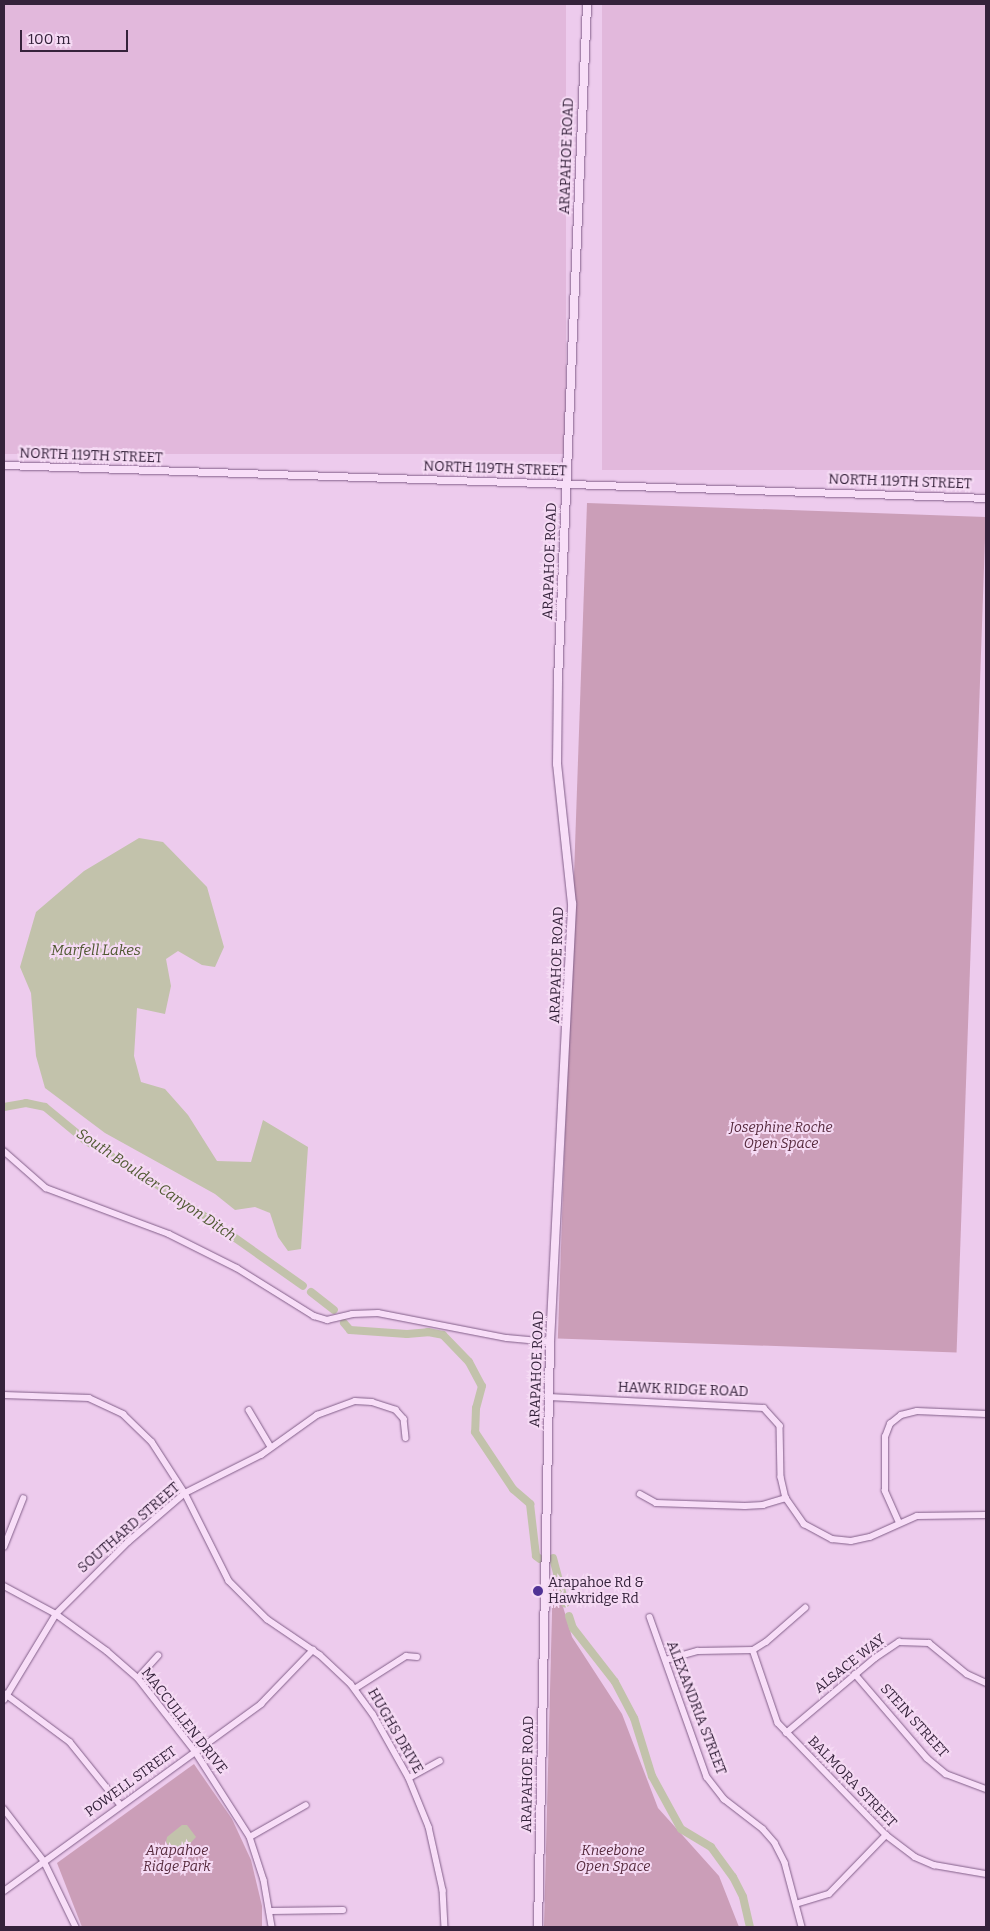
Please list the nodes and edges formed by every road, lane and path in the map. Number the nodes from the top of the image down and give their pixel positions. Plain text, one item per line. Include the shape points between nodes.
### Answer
1 (586, 4) edge
2 (4, 465) edge
3 (564, 484) junction
4 (986, 498) edge
5 (4, 1151) edge
6 (550, 1342) junction
7 (4, 1394) edge
8 (549, 1397) junction
9 (249, 1410) dead end
10 (986, 1414) edge
11 (406, 1438) dead end
12 (271, 1447) junction
13 (185, 1493) junction
14 (640, 1494) dead end
15 (786, 1498) junction
16 (23, 1499) dead end
17 (986, 1515) edge
18 (899, 1523) junction
19 (4, 1547) edge
20 (4, 1586) edge
21 (805, 1608) dead end
22 (56, 1614) junction
23 (650, 1617) dead end
24 (313, 1650) junction
25 (753, 1650) junction
26 (158, 1656) dead end
27 (417, 1657) dead end
28 (666, 1660) junction
29 (855, 1674) junction
30 (138, 1678) junction
31 (986, 1683) edge
32 (356, 1688) junction
33 (5, 1696) edge
34 (786, 1733) junction
35 (195, 1751) junction
36 (440, 1761) dead end
37 (409, 1778) junction
38 (986, 1789) edge
39 (120, 1804) junction
40 (306, 1805) dead end
41 (4, 1809) edge
42 (886, 1835) junction
43 (250, 1837) junction
44 (44, 1861) junction
45 (986, 1874) edge
46 (4, 1891) edge
47 (796, 1904) junction
48 (343, 1910) dead end
49 (271, 1911) junction
50 (76, 1927) edge
51 (272, 1927) edge
52 (445, 1927) edge
53 (538, 1927) edge
54 (802, 1927) edge

1 - 3 main road, ARAPAHOE ROAD
2 - 3 street, NORTH 119TH STREET
3 - 4 street, NORTH 119TH STREET
3 - 6 main road, ARAPAHOE ROAD via 557,764 572,904
5 - 6 street via 46,1188 169,1234 237,1268 314,1316 327,1320 352,1314 378,1313 507,1338
6 - 8 main road, ARAPAHOE ROAD
7 - 13 street, HUGHS DRIVE via 71,1395 102,1402 139,1426
8 - 15 street, HAWK RIDGE ROAD via 751,1404 764,1408 780,1426 781,1478
8 - 53 main road, ARAPAHOE ROAD
9 - 12 street
10 - 18 street via 918,1411 901,1415 890,1424 885,1438 884,1491
11 - 12 street, SOUTHARD STREET via 404,1419 396,1410 372,1402 355,1401 317,1415
12 - 13 street, SOUTHARD STREET
13 - 22 street, SOUTHARD STREET
13 - 24 street, HUGHS DRIVE via 229,1581 267,1619
14 - 15 street via 656,1503 745,1506
15 - 18 street, HAWK RIDGE ROAD via 804,1524 832,1539 851,1541 870,1537
16 - 19 street
17 - 18 street, HAWK RIDGE ROAD via 934,1513
20 - 22 street, MACCULLEN DRIVE
21 - 25 street
22 - 30 street, MACCULLEN DRIVE
22 - 33 street, SOUTHARD STREET
23 - 28 street, ALEXANDRIA STREET
24 - 32 street, HUGHS DRIVE
24 - 35 street, POWELL STREET via 261,1704
25 - 28 street via 698,1651
25 - 34 street, BALMORA STREET via 775,1716
26 - 30 street
27 - 32 street via 406,1656
28 - 47 street, ALEXANDRIA STREET via 706,1777 724,1799 764,1830 775,1843 785,1863
29 - 31 street, ALSACE WAY via 889,1647 916,1640 940,1649 967,1674
29 - 34 street, ALSACE WAY
29 - 38 street, STEIN STREET via 927,1758 946,1774
30 - 35 street, MACCULLEN DRIVE
32 - 37 street, HUGHS DRIVE
33 - 39 street via 70,1742
34 - 42 street, BALMORA STREET
35 - 39 street, POWELL STREET
35 - 43 street, MACCULLEN DRIVE
36 - 37 street
37 - 52 street, HUGHS DRIVE via 436,1851
39 - 44 street, POWELL STREET
40 - 43 street
41 - 44 street
42 - 45 street, BALMORA STREET via 934,1865
42 - 47 street via 828,1894
43 - 49 street, MACCULLEN DRIVE
44 - 46 street, POWELL STREET
44 - 50 street
47 - 54 street, ALEXANDRIA STREET
48 - 49 street
49 - 51 street, MACCULLEN DRIVE

